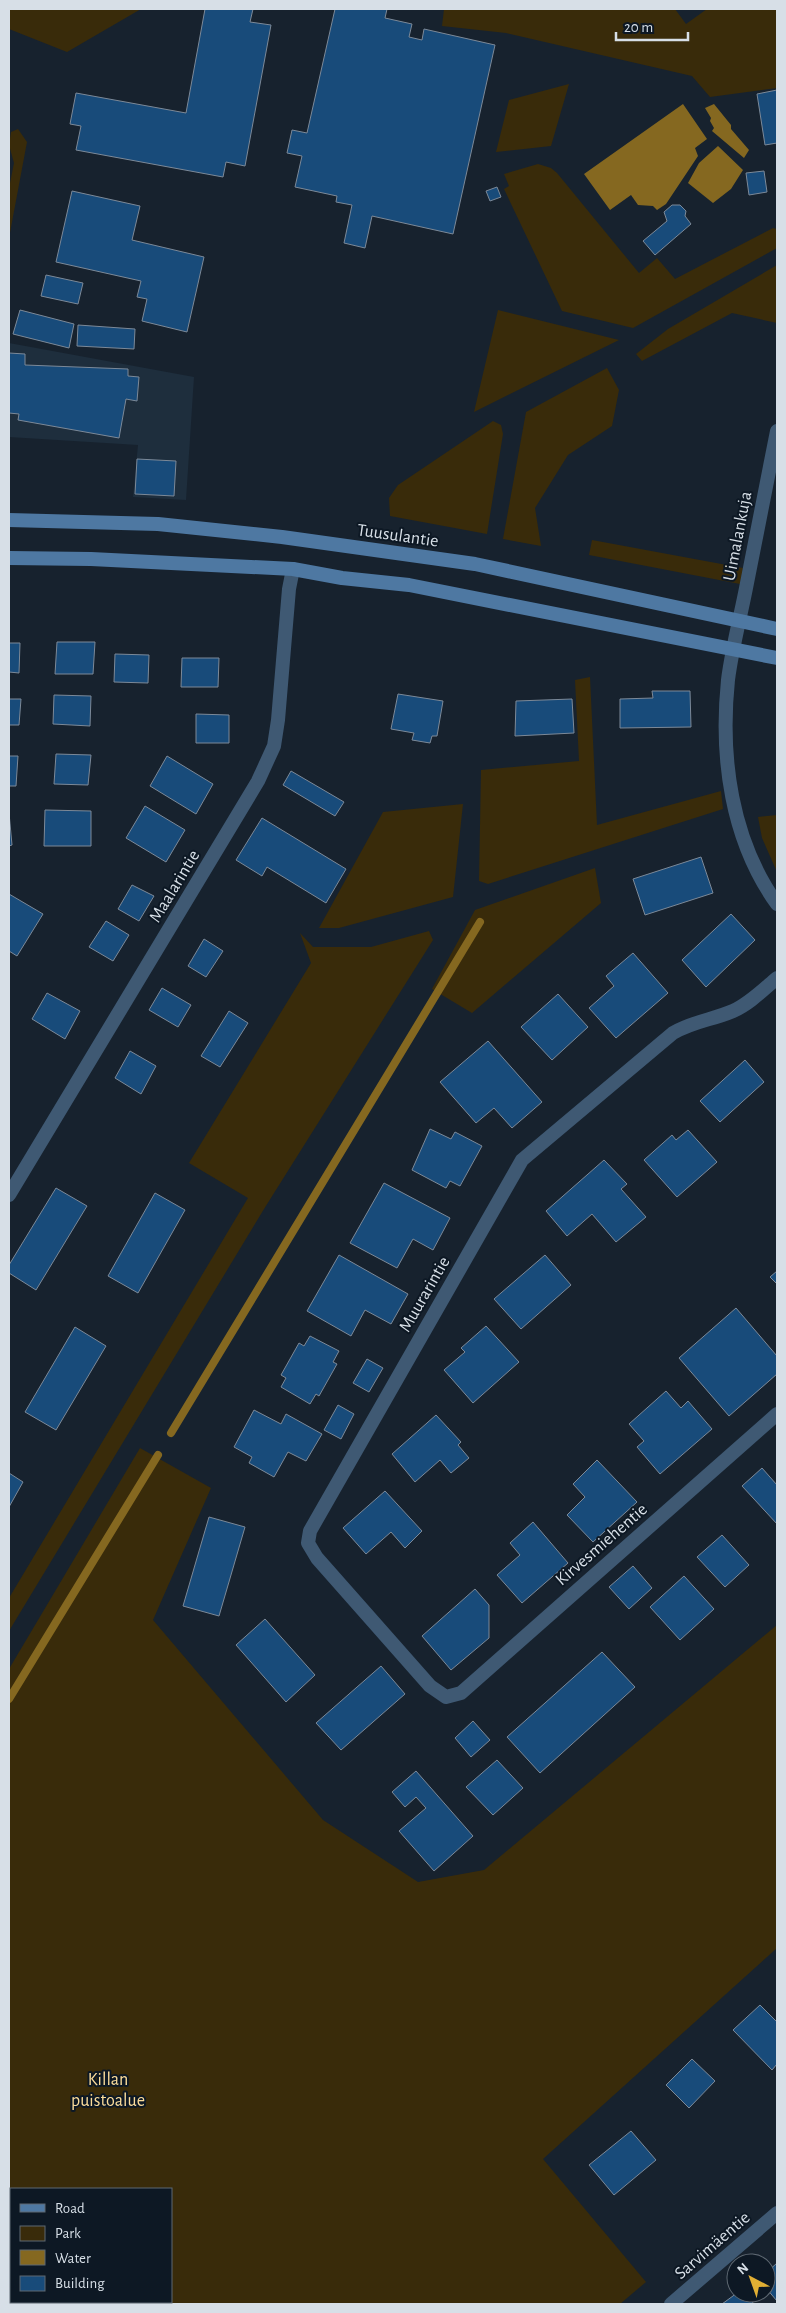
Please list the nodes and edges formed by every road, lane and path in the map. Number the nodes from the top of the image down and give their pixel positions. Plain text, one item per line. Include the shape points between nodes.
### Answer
1 (777, 431) edge
2 (9, 520) edge
3 (9, 558) edge
4 (293, 569) junction
5 (740, 620) junction
6 (777, 629) edge
7 (734, 649) junction
8 (777, 658) edge
9 (777, 904) edge
10 (777, 978) edge
11 (9, 1195) edge
12 (777, 1414) edge
13 (446, 1697) joint
14 (777, 2213) edge
15 (671, 2304) edge

1 - 5 street, Uimalankuja
2 - 5 main road, Tuusulantie via 158,524 475,564
3 - 4 main road
4 - 7 main road via 409,585
4 - 11 street, Maalarintie via 274,746 258,781
5 - 6 main road, Tuusulantie
5 - 7 street, Uimalankuja
7 - 8 main road
7 - 9 street, Uimalankuja via 728,679 726,754 736,815 747,851
10 - 13 street, Muurarintie via 732,1011 691,1023 673,1033 522,1160 310,1531 308,1543 317,1558 430,1686
12 - 13 street, Kirvesmiehentie via 461,1693
14 - 15 street, Sarvimäentie

